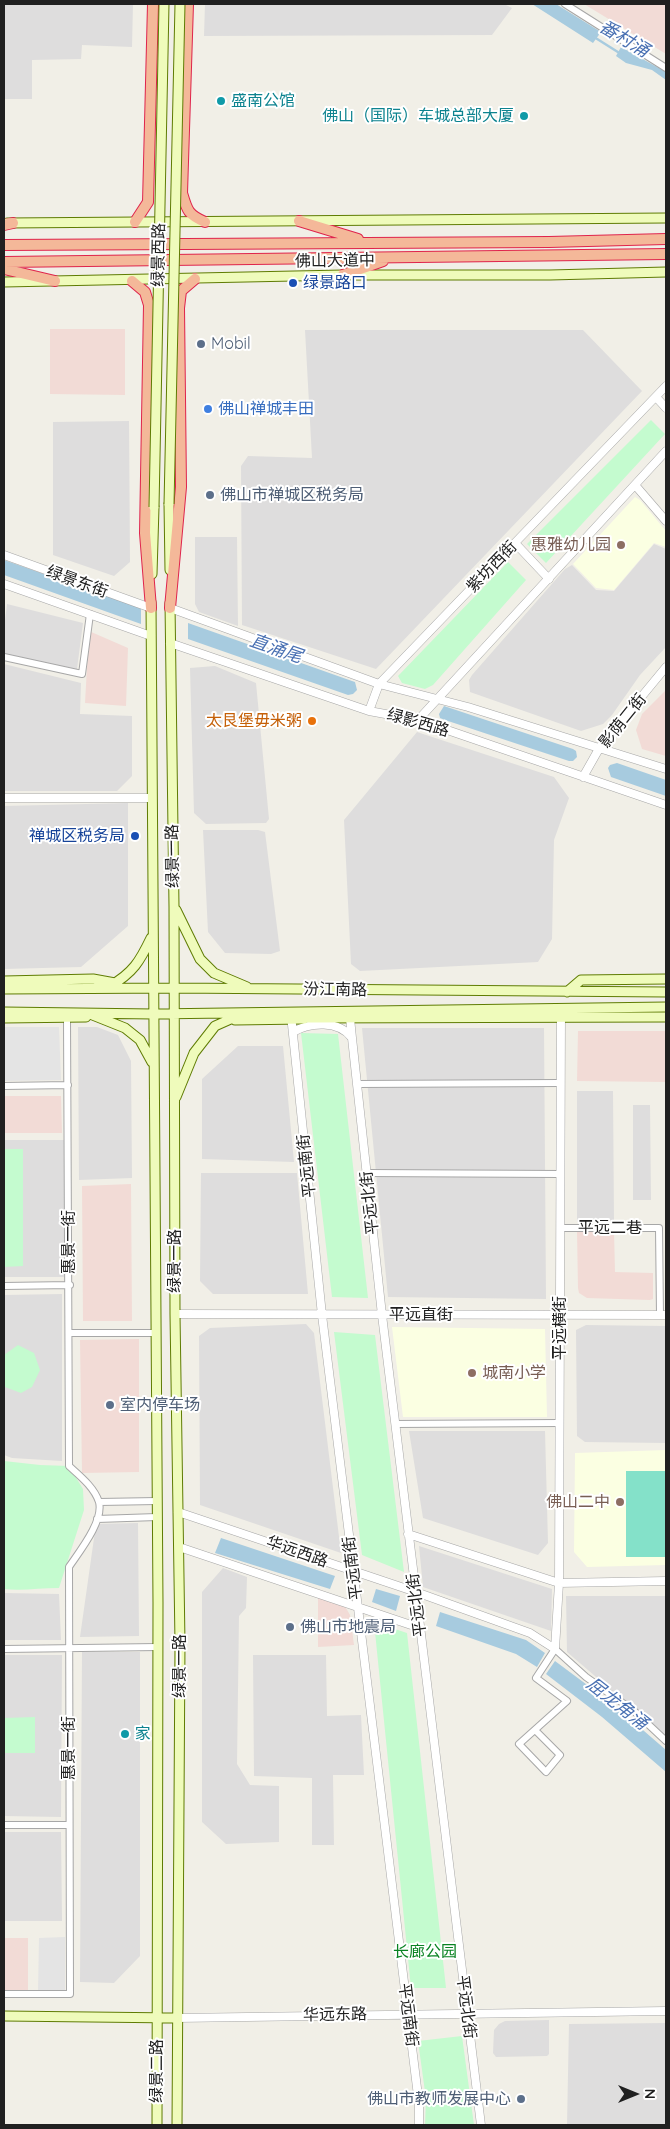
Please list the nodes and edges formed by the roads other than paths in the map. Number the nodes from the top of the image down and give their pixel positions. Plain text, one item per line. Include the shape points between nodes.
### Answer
1 (153, 4) edge
2 (164, 4) edge
3 (180, 4) edge
4 (188, 4) edge
5 (565, 4) edge
6 (666, 68) edge
7 (666, 218) edge
8 (299, 221) junction
9 (135, 222) junction
10 (205, 222) junction
11 (7, 223) edge
12 (666, 239) edge
13 (368, 242) junction
14 (4, 245) edge
15 (666, 254) edge
16 (394, 258) junction
17 (4, 262) edge
18 (4, 269) edge
19 (666, 272) edge
20 (343, 275) junction
21 (195, 279) junction
22 (132, 280) junction
23 (4, 282) edge
24 (55, 282) junction
25 (666, 386) edge
26 (656, 397) junction
27 (666, 408) edge
28 (666, 451) edge
29 (635, 485) junction
30 (169, 504) joint
31 (154, 506) joint
32 (666, 521) edge
33 (515, 544) junction
34 (4, 555) edge
35 (548, 579) junction
36 (4, 584) edge
37 (151, 608) junction
38 (170, 608) junction
39 (90, 614) junction
40 (151, 636) junction
41 (170, 642) junction
42 (4, 657) edge
43 (666, 667) edge
44 (380, 684) junction
45 (437, 701) junction
46 (369, 711) junction
47 (418, 720) junction
48 (600, 747) junction
49 (666, 769) edge
50 (583, 777) junction
51 (4, 798) edge
52 (152, 798) junction
53 (666, 805) edge
54 (174, 907) junction
55 (153, 936) junction
56 (608, 979) junction
57 (666, 979) edge
58 (4, 981) edge
59 (114, 983) junction
60 (105, 988) junction
61 (153, 988) junction
62 (175, 988) junction
63 (4, 989) edge
64 (252, 989) junction
65 (567, 992) junction
66 (608, 992) junction
67 (666, 992) edge
68 (561, 1007) junction
69 (666, 1007) edge
70 (83, 1011) junction
71 (250, 1011) junction
72 (4, 1012) edge
73 (174, 1013) junction
74 (153, 1014) junction
75 (291, 1015) junction
76 (98, 1017) junction
77 (666, 1017) edge
78 (4, 1018) edge
79 (67, 1018) junction
80 (350, 1018) junction
81 (560, 1018) junction
82 (227, 1020) junction
83 (293, 1032) junction
84 (352, 1038) junction
85 (153, 1064) junction
86 (560, 1083) junction
87 (358, 1084) junction
88 (68, 1085) junction
89 (4, 1086) edge
90 (174, 1102) junction
91 (367, 1173) junction
92 (560, 1174) junction
93 (560, 1228) junction
94 (70, 1284) junction
95 (4, 1286) edge
96 (175, 1314) junction
97 (322, 1315) junction
98 (382, 1315) junction
99 (663, 1315) edge
100 (560, 1316) junction
101 (70, 1333) junction
102 (156, 1333) junction
103 (560, 1423) junction
104 (395, 1424) junction
105 (157, 1501) junction
106 (99, 1502) junction
107 (178, 1512) junction
108 (157, 1517) junction
109 (97, 1519) junction
110 (408, 1534) junction
111 (178, 1547) junction
112 (354, 1571) junction
113 (666, 1581) edge
114 (560, 1583) junction
115 (416, 1592) junction
116 (358, 1607) junction
117 (420, 1628) junction
118 (158, 1647) junction
119 (4, 1649) edge
120 (69, 1649) junction
121 (555, 1649) junction
122 (535, 1730) junction
123 (666, 1741) edge
124 (4, 1826) edge
125 (69, 1826) junction
126 (4, 1994) edge
127 (666, 2011) edge
128 (407, 2014) junction
129 (467, 2014) junction
130 (4, 2016) edge
131 (156, 2017) junction
132 (177, 2018) junction
133 (157, 2125) edge
134 (177, 2125) edge
135 (419, 2125) edge
136 (481, 2125) edge

1 - 9 highway via 148,202
2 - 31 main road, 绿景西路, bridge
3 - 30 main road, 绿景西路, bridge
4 - 10 highway via 182,193 193,217
5 - 6 street
7 - 8 main road
8 - 10 main road
8 - 13 highway
9 - 10 main road
9 - 11 main road
12 - 13 highway, 佛山大道中
13 - 14 highway, 佛山大道中
15 - 16 highway, 佛山大道中
16 - 17 highway, 佛山大道中
16 - 20 highway
18 - 24 highway
19 - 20 main road, 佛山大道中
20 - 21 main road, 佛山大道中
21 - 22 main road, 佛山大道中
21 - 38 highway via 181,291 179,308 181,486
22 - 24 main road, 佛山大道中
22 - 37 highway via 145,292 149,305 145,533
23 - 24 main road, 佛山大道中
25 - 26 street, 紫坊西街
26 - 27 street
26 - 33 street, 紫坊西街
28 - 29 street
29 - 32 street
29 - 35 street
30 - 38 main road, 绿景一路
31 - 37 main road, 绿景一路
33 - 35 street
33 - 44 street, 紫坊西街
34 - 37 street, 绿景东街
35 - 45 street
36 - 39 street, 绿景东街
37 - 40 main road, 绿景一路
38 - 41 main road, 绿景一路
38 - 44 street, 绿影西路
39 - 40 street, 绿景东街
39 - 42 street via 82,674
40 - 52 main road, 绿景一路
41 - 46 street, 绿影西路
41 - 54 main road, 绿景一路
43 - 48 street, 影荫二街
44 - 45 street, 绿影西路
44 - 46 street, 紫坊西街
45 - 47 street
45 - 48 street, 绿影西路 via 468,707
46 - 47 street, 绿影西路
47 - 50 street, 绿影西路
48 - 49 street, 绿影西路
48 - 50 street, 影荫二街
50 - 53 street, 绿影西路
51 - 52 street
52 - 55 main road, 绿景一路
54 - 62 main road, 绿景一路
54 - 64 main road via 200,959 214,973
55 - 59 main road via 140,961 125,977
55 - 61 main road, 绿景一路
56 - 57 main road
56 - 65 main road via 581,980
56 - 66 main road
58 - 59 main road via 94,980
59 - 60 main road
60 - 61 main road, 汾江南路
60 - 63 main road, 汾江南路
61 - 62 main road, 汾江南路
61 - 74 main road, 绿景一路
62 - 64 main road, 汾江南路
62 - 73 main road, 绿景一路
64 - 65 main road, 汾江南路
65 - 66 main road, 汾江南路
66 - 67 main road, 汾江南路
68 - 69 main road, 汾江南路
68 - 75 main road, 汾江南路
68 - 81 street, 平远横街
70 - 72 main road
70 - 74 main road, 汾江南路
70 - 76 main road
71 - 73 main road, 汾江南路
71 - 75 main road, 汾江南路
71 - 82 main road
73 - 74 main road, 汾江南路
73 - 90 main road, 绿景一路
74 - 85 main road, 绿景一路
75 - 80 main road
75 - 82 main road
75 - 83 street, 平远南街
76 - 79 main road
76 - 85 main road via 126,1028 140,1040
77 - 81 main road
78 - 79 main road
79 - 88 street, 惠景一街
80 - 81 main road
80 - 84 street, 平远北街
81 - 86 street, 平远横街
82 - 90 main road via 215,1026 194,1053
83 - 84 street via 309,1026 333,1025 348,1032
83 - 97 street, 平远南街
84 - 87 street, 平远北街
85 - 102 main road, 绿景一路
86 - 87 street
86 - 92 street, 平远横街
87 - 91 street, 平远北街
88 - 89 street
88 - 94 street, 惠景一街
90 - 96 main road, 绿景一路
91 - 92 street
91 - 98 street, 平远北街
92 - 93 street, 平远横街
93 - 99 street, 平远二巷 via 660,1228
93 - 100 street, 平远横街
94 - 95 street
94 - 101 street, 惠景一街
96 - 97 street, 平远直街
96 - 107 main road, 绿景一路
97 - 98 street, 平远直街
97 - 112 street, 平远南街
98 - 100 street, 平远直街
98 - 104 street, 平远北街
99 - 100 street, 平远直街
100 - 103 street, 平远横街
101 - 102 street
101 - 106 street, 惠景一街 via 69,1466 90,1485
102 - 105 main road, 绿景一路
103 - 104 street
103 - 114 street, 平远横街
104 - 110 street, 平远北街
105 - 106 street
105 - 108 main road, 绿景一路
106 - 109 street
107 - 111 main road, 绿景一路
107 - 112 street, 华远西路
108 - 109 street
108 - 118 main road, 绿景一路
109 - 120 street, 惠景一街 via 69,1567
110 - 114 street
110 - 115 street, 平远北街
111 - 116 street, 华远西路
111 - 132 main road, 绿景一路
112 - 115 street, 华远西路
112 - 116 street, 平远南街
113 - 114 street
114 - 121 street, 平远横街
115 - 117 street, 平远北街
115 - 121 street, 华远西路 via 530,1634
116 - 117 street, 华远西路
116 - 128 street, 平远南街
117 - 129 street, 平远北街
118 - 120 street
118 - 131 main road, 绿景一路
119 - 120 street
120 - 125 street, 惠景一街
121 - 122 street via 536,1678 567,1700
121 - 123 street via 586,1677 634,1711
122 - 122 street via 560,1755 546,1772 519,1744
124 - 125 street
125 - 126 street, 惠景一街 via 70,1994
127 - 129 street, 华远东路
128 - 129 street, 华远东路
128 - 132 street, 华远东路
128 - 135 street, 平远南街
129 - 136 street, 平远北街
130 - 131 main road, 华远东路
131 - 132 main road, 华远东路
131 - 133 main road, 绿景二路
132 - 134 main road, 绿景二路

